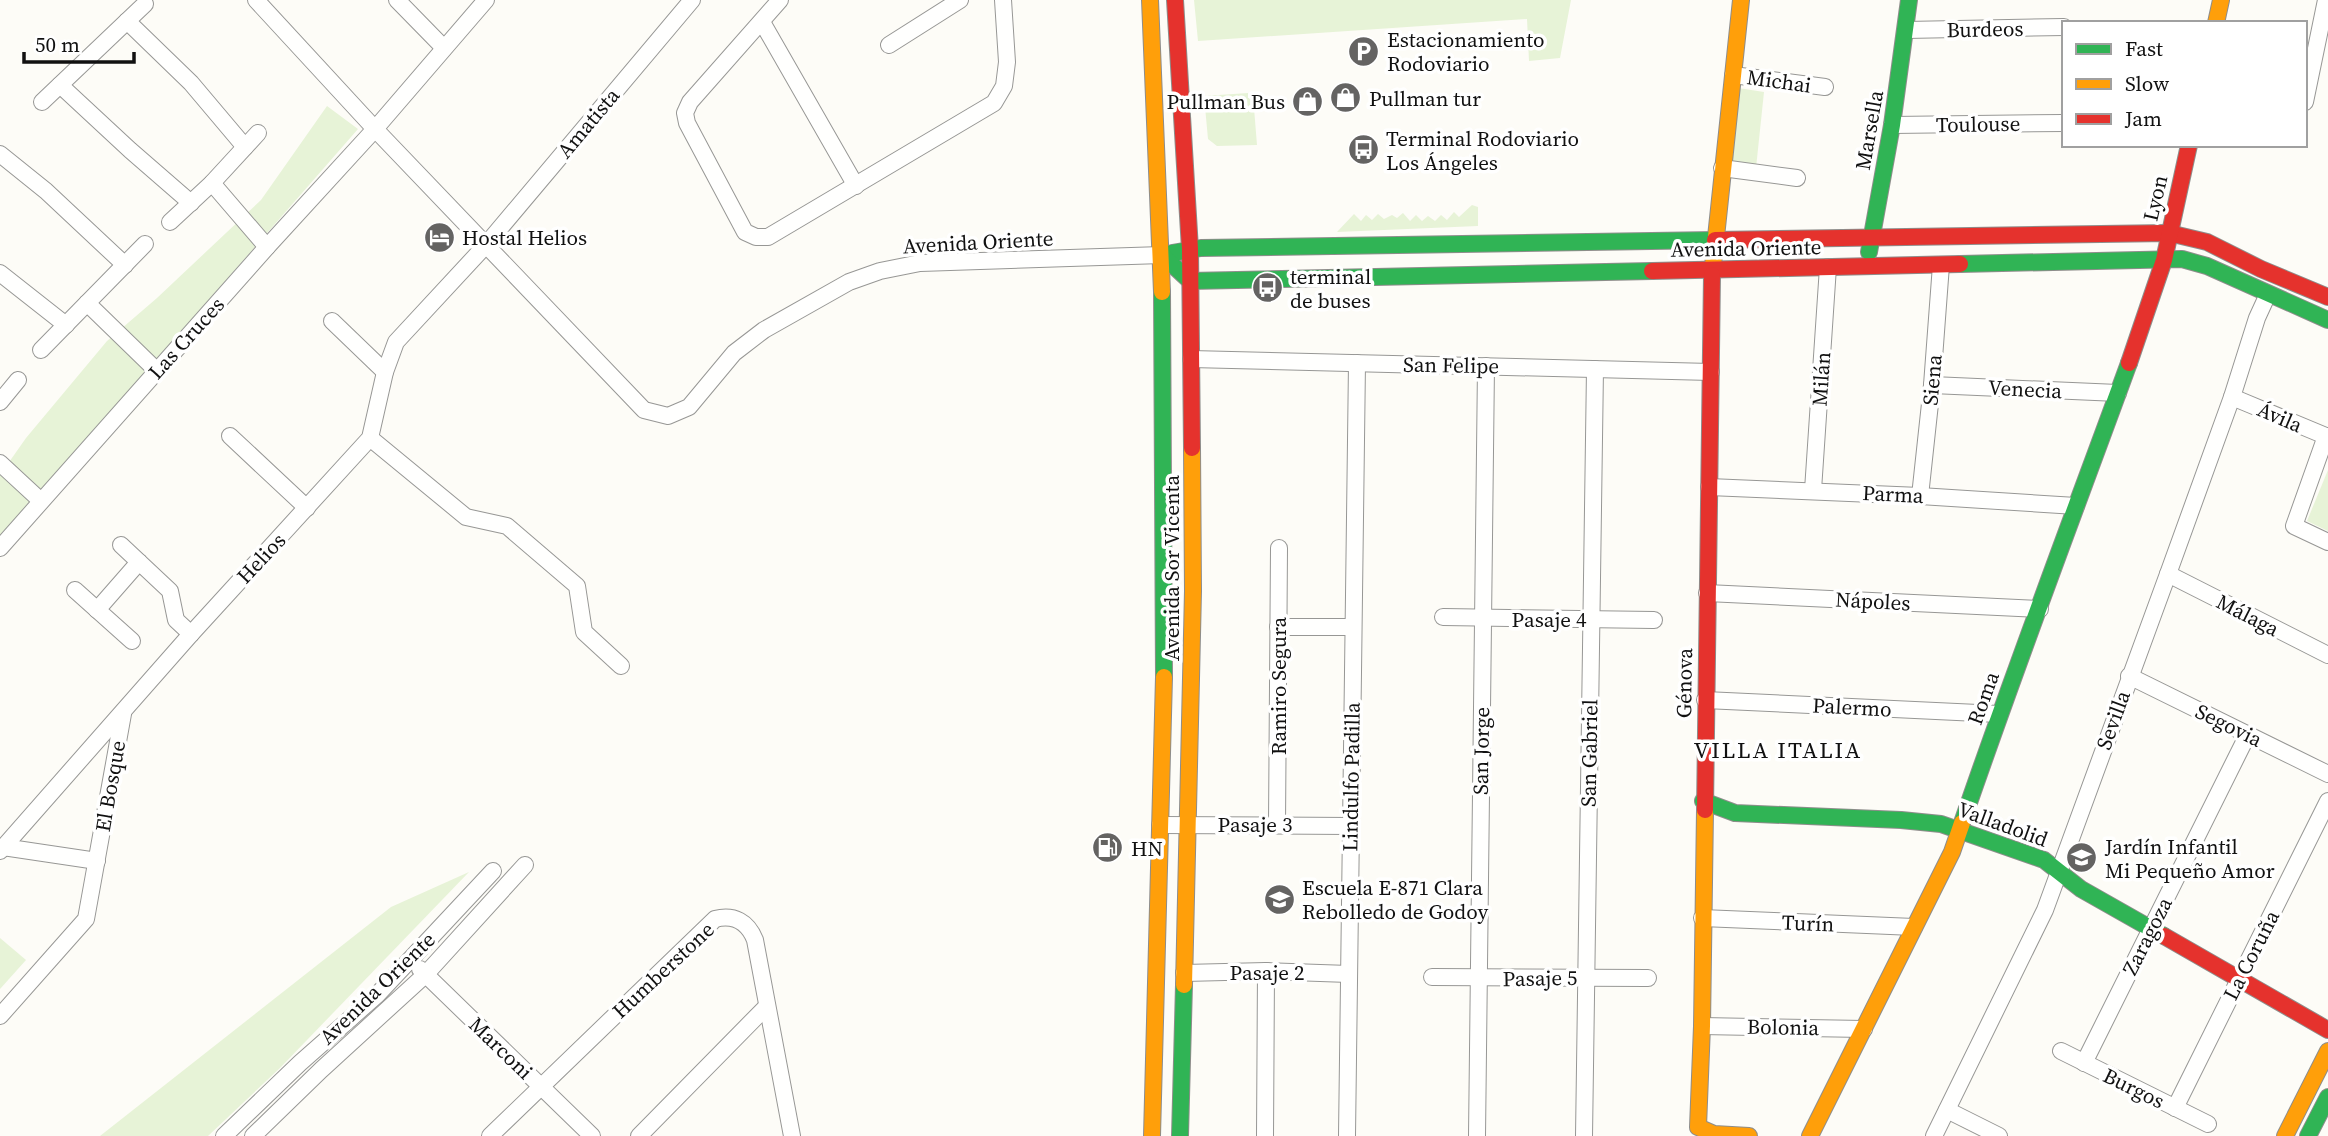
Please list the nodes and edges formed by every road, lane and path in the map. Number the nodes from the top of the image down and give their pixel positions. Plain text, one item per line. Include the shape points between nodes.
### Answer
1 (256, 0) edge
2 (397, 0) edge
3 (486, 0) edge
4 (692, 0) edge
5 (780, 0) edge
6 (960, 0) edge
7 (1150, 0) edge
8 (1175, 0) edge
9 (1741, 0) edge
10 (1909, 0) edge
11 (2221, 0) edge
12 (1006, 1) edge
13 (145, 4) dead end
14 (2326, 8) edge
15 (127, 21) junction
16 (2216, 21) edge
17 (762, 22) junction
18 (2062, 27) edge
19 (1906, 30) junction
20 (889, 45) dead end
21 (444, 48) junction
22 (2320, 66) edge
23 (1733, 75) junction
24 (60, 85) junction
25 (1825, 87) dead end
26 (2307, 97) edge
27 (42, 102) dead end
28 (2062, 123) edge
29 (1892, 125) junction
30 (374, 130) junction
31 (257, 133) dead end
32 (245, 147) junction
33 (2189, 147) edge
34 (0, 154) edge
35 (1722, 168) junction
36 (1797, 178) dead end
37 (212, 183) junction
38 (856, 186) junction
39 (191, 203) junction
40 (170, 222) dead end
41 (2169, 233) junction
42 (1870, 238) junction
43 (1714, 240) junction
44 (145, 244) dead end
45 (1498, 244) junction
46 (485, 246) junction
47 (267, 247) junction
48 (1310, 247) junction
49 (1190, 248) junction
50 (1162, 255) junction
51 (2164, 260) junction
52 (125, 265) junction
53 (1941, 265) junction
54 (1828, 267) junction
55 (1867, 267) junction
56 (1712, 270) junction
57 (0, 274) edge
58 (1486, 274) junction
59 (1314, 278) junction
60 (1190, 281) junction
61 (2268, 294) junction
62 (2328, 297) edge
63 (87, 303) junction
64 (2328, 320) edge
65 (332, 321) dead end
66 (66, 325) junction
67 (41, 350) dead end
68 (1191, 359) junction
69 (1357, 363) junction
70 (1486, 366) junction
71 (1595, 369) junction
72 (157, 371) junction
73 (385, 372) junction
74 (1711, 372) junction
75 (18, 380) dead end
76 (1932, 385) junction
77 (2118, 393) junction
78 (2, 394) edge
79 (2232, 397) junction
80 (230, 436) dead end
81 (2327, 437) edge
82 (370, 438) junction
83 (0, 464) edge
84 (1709, 487) junction
85 (1813, 490) junction
86 (1920, 496) junction
87 (41, 501) junction
88 (2076, 506) junction
89 (307, 508) junction
90 (2328, 542) edge
91 (121, 545) dead end
92 (0, 548) edge
93 (1279, 548) dead end
94 (139, 562) junction
95 (2168, 574) junction
96 (75, 590) dead end
97 (1707, 593) junction
98 (2040, 609) junction
99 (97, 610) junction
100 (1443, 617) dead end
101 (1591, 618) junction
102 (1483, 619) junction
103 (1654, 620) dead end
104 (1278, 626) junction
105 (1353, 627) junction
106 (191, 634) junction
107 (132, 641) dead end
108 (2328, 655) edge
109 (621, 666) dead end
110 (2129, 676) junction
111 (1705, 700) junction
112 (123, 711) junction
113 (1999, 714) junction
114 (2248, 734) junction
115 (2328, 774) edge
116 (1703, 801) junction
117 (2328, 802) edge
118 (1187, 824) junction
119 (1277, 824) junction
120 (1160, 825) junction
121 (1351, 826) junction
122 (1960, 829) junction
123 (2, 849) edge
124 (97, 861) junction
125 (525, 865) dead end
126 (492, 871) dead end
127 (2059, 871) junction
128 (1702, 918) junction
129 (1914, 927) junction
130 (2151, 929) junction
131 (412, 959) junction
132 (1266, 971) junction
133 (1184, 972) junction
134 (1349, 974) junction
135 (425, 975) junction
136 (1432, 977) dead end
137 (1586, 977) junction
138 (1648, 978) dead end
139 (2240, 978) junction
140 (1479, 979) junction
141 (767, 1006) junction
142 (0, 1016) edge
143 (1702, 1026) junction
144 (1864, 1029) junction
145 (2328, 1030) edge
146 (2061, 1051) dead end
147 (2328, 1051) edge
148 (2084, 1063) junction
149 (541, 1086) junction
150 (2328, 1097) edge
151 (2175, 1108) junction
152 (1947, 1110) junction
153 (2208, 1124) dead end
154 (1697, 1131) edge
155 (788, 1133) edge
156 (1714, 1134) edge
157 (224, 1136) edge
158 (253, 1136) edge
159 (490, 1136) edge
160 (592, 1136) edge
161 (639, 1136) edge
162 (1153, 1136) edge
163 (1180, 1136) edge
164 (1265, 1136) edge
165 (1347, 1136) edge
166 (1477, 1136) edge
167 (1584, 1136) edge
168 (1749, 1136) edge
169 (1810, 1136) edge
170 (1934, 1136) edge
171 (1999, 1136) edge
172 (2284, 1136) edge
173 (2308, 1136) edge

1 - 30 street
2 - 21 street
3 - 21 street, Las Cruces
4 - 46 street, Amatista
5 - 17 street
6 - 20 street
7 - 50 main road, Avenida Sor Vicenta
8 - 49 main road, Avenida Sor Vicenta
9 - 23 main road, Génova
10 - 19 main road, Marsella
11 - 16 main road
12 - 38 street via 1007,62 1004,86 994,103
13 - 15 street
14 - 22 street
15 - 24 street
15 - 32 street via 191,83
17 - 38 street
17 - 38 street via 685,113 745,232 768,237
18 - 19 street, Burdeos
19 - 29 main road, Marsella
21 - 30 street, Las Cruces
22 - 26 street
23 - 25 street, Michai
23 - 35 main road, Génova
24 - 27 street
24 - 39 street
28 - 29 street, Toulouse
29 - 42 main road, Marsella
30 - 46 street
30 - 47 street, Las Cruces
31 - 32 street
32 - 37 street
33 - 41 main road, Lyon
34 - 52 street
35 - 36 street
35 - 43 main road, Génova
37 - 39 street
37 - 47 street
39 - 40 street
41 - 42 main road, Avenida Oriente
41 - 51 main road, Lyon
41 - 62 main road, Avenida Oriente via 2208,241
42 - 43 main road, Avenida Oriente
42 - 55 main road, Marsella
43 - 45 main road, Avenida Oriente
43 - 56 main road, Génova
44 - 52 street
45 - 48 main road, Avenida Oriente
45 - 58 main road via 1497,267
46 - 50 street, Avenida Oriente via 644,410 668,416 699,398 747,342 864,275 920,263
46 - 73 street, Helios via 396,342
47 - 72 street, Las Cruces
48 - 49 main road, Avenida Oriente
48 - 59 main road
49 - 50 main road, Avenida Oriente
49 - 60 main road, Avenida Sor Vicenta
50 - 60 main road
50 - 120 main road, Avenida Sor Vicenta via 1165,629
51 - 53 main road, Avenida Oriente
51 - 61 main road, Avenida Oriente via 2194,262
51 - 77 main road, Roma
52 - 63 street
53 - 55 main road, Avenida Oriente
53 - 76 street, Siena
54 - 55 main road, Avenida Oriente
54 - 56 main road, Avenida Oriente
54 - 85 street, Milán
56 - 58 main road, Avenida Oriente
56 - 74 main road, Génova
57 - 66 street
58 - 59 main road, Avenida Oriente
59 - 60 main road, Avenida Oriente
60 - 68 main road, Avenida Sor Vicenta
61 - 64 main road, Avenida Oriente
61 - 79 street, Sevilla
63 - 66 street
63 - 72 street
65 - 73 street
66 - 67 street
68 - 69 street, San Felipe
68 - 118 main road, Avenida Sor Vicenta via 1193,604
69 - 70 street, San Felipe
69 - 105 street, Lindulfo Padilla
70 - 71 street, San Felipe
70 - 102 street, San Jorge
71 - 74 street, San Felipe
71 - 101 street, San Gabriel
72 - 87 street, Las Cruces
73 - 82 street, Helios
74 - 84 main road, Génova
75 - 78 street
76 - 77 street, Venecia
76 - 86 street, Siena
77 - 88 main road, Roma
79 - 81 street, Ávila
79 - 95 street, Sevilla
80 - 89 street
81 - 90 street via 2294,526
82 - 89 street, Helios
82 - 109 street via 466,517 507,526 577,586 584,632
83 - 87 street
84 - 85 street, Parma
84 - 97 main road, Génova
85 - 86 street, Parma
86 - 88 street, Parma
87 - 92 street, Las Cruces
88 - 98 main road, Roma
89 - 106 street, Helios
91 - 94 street
93 - 104 street, Ramiro Segura
94 - 99 street
94 - 106 street via 170,591 176,620
95 - 108 street, Málaga
95 - 110 street, Sevilla
96 - 99 street
97 - 98 street, Nápoles
97 - 111 main road, Génova
98 - 113 main road, Roma
99 - 107 street
100 - 102 street, Pasaje 4
101 - 102 street, Pasaje 4
101 - 103 street, Pasaje 4
101 - 137 street, San Gabriel
102 - 140 street, San Jorge
104 - 105 street
104 - 119 street, Ramiro Segura
105 - 121 street, Lindulfo Padilla
106 - 112 street, Helios
110 - 114 street, Segovia
110 - 127 street, Sevilla
111 - 113 street, Palermo
111 - 116 main road, Génova
112 - 123 street, Helios
112 - 124 street, El Bosque
113 - 122 main road, Roma
114 - 115 street, Segovia
114 - 130 street, Zaragoza
116 - 122 main road, Valladolid via 1735,813 1901,820
116 - 128 main road, Génova
117 - 139 street, La Coruña
118 - 119 street, Pasaje 3
118 - 120 street, Pasaje 3
118 - 133 main road, Avenida Sor Vicenta
119 - 121 street, Pasaje 3
120 - 162 main road, Avenida Sor Vicenta
121 - 134 street, Lindulfo Padilla
122 - 127 main road, Valladolid via 2044,860
122 - 129 main road, Roma
123 - 124 street, El Bosque
124 - 142 street, El Bosque via 86,919
125 - 135 street, Avenida Oriente
126 - 131 street, Avenida Oriente
127 - 130 main road, Valladolid
127 - 152 street, Sevilla via 2045,910
128 - 129 street, Turín
128 - 143 main road, Génova
129 - 144 main road, Roma
130 - 139 main road, Valladolid
130 - 148 street, Zaragoza
131 - 135 street, Marconi
131 - 157 street, Avenida Oriente
132 - 133 street, Pasaje 2
132 - 134 street, Pasaje 2
132 - 164 street
133 - 163 main road, Avenida Sor Vicenta
134 - 165 street, Lindulfo Padilla
135 - 149 street, Marconi
135 - 158 street, Avenida Oriente
136 - 140 street, Pasaje 5
137 - 138 street, Pasaje 5
137 - 140 street, Pasaje 5
137 - 167 street, San Gabriel
139 - 145 main road, Valladolid
139 - 151 street, La Coruña
140 - 166 street, San Jorge
141 - 149 street, Humberstone via 752,933 736,919 715,919
141 - 155 street, Humberstone
141 - 161 street
143 - 144 street, Bolonia
143 - 154 main road, Génova
144 - 169 main road, Roma
146 - 148 street, Burgos
147 - 172 main road
148 - 151 street, Burgos
149 - 159 street, Humberstone
149 - 160 street, Marconi
150 - 173 main road
151 - 153 street, Burgos
152 - 170 street, Sevilla
152 - 171 street
154 - 156 main road, Génova
156 - 168 main road

